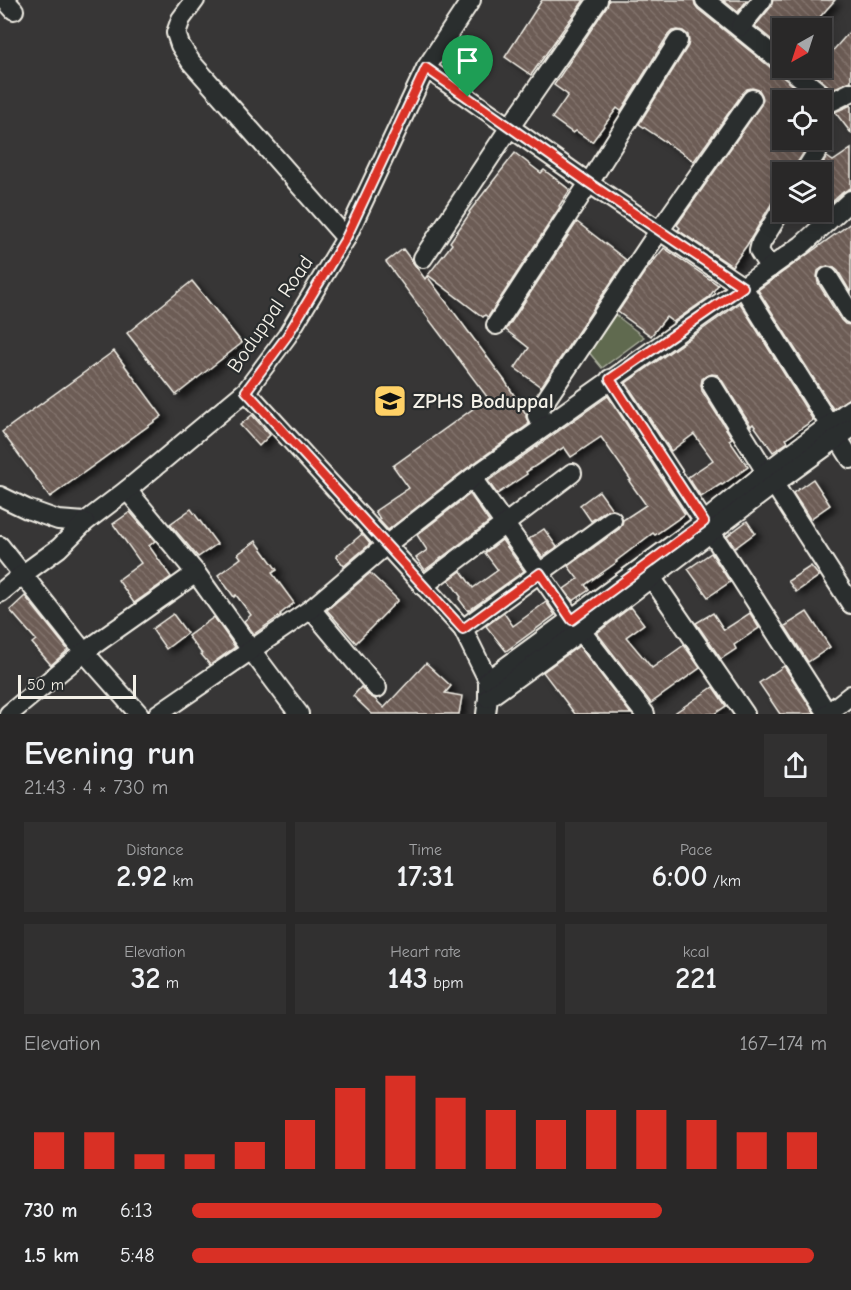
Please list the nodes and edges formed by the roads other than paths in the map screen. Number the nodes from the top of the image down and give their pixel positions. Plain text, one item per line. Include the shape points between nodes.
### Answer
1 (195, 0) edge
2 (471, 0) edge
3 (598, 0) edge
4 (705, 0) edge
5 (762, 0) edge
6 (740, 27) junction
7 (678, 41) dead end
8 (772, 54) edge
9 (426, 68) junction
10 (801, 78) edge
11 (816, 90) edge
12 (851, 92) edge
13 (752, 99) dead end
14 (832, 103) edge
15 (510, 127) junction
16 (589, 183) junction
17 (851, 200) edge
18 (774, 222) edge
19 (660, 231) junction
20 (346, 238) junction
21 (423, 258) dead end
22 (770, 268) junction
23 (828, 277) dead end
24 (743, 287) junction
25 (851, 314) edge
26 (496, 325) dead end
27 (610, 379) junction
28 (712, 385) dead end
29 (246, 391) junction
30 (851, 409) edge
31 (544, 427) junction
32 (840, 431) edge
33 (851, 459) edge
34 (572, 473) dead end
35 (472, 478) junction
36 (770, 478) junction
37 (127, 490) junction
38 (0, 496) edge
39 (612, 520) dead end
40 (85, 522) junction
41 (505, 524) junction
42 (707, 527) junction
43 (0, 546) edge
44 (386, 546) junction
45 (196, 573) junction
46 (540, 573) junction
47 (22, 575) junction
48 (651, 577) junction
49 (423, 586) junction
50 (0, 593) edge
51 (851, 604) edge
52 (311, 609) junction
53 (576, 625) junction
54 (463, 629) junction
55 (250, 650) junction
56 (84, 652) junction
57 (377, 688) dead end
58 (851, 695) edge
59 (487, 697) edge
60 (737, 711) edge
61 (9, 714) edge
62 (139, 714) edge
63 (158, 714) edge
64 (299, 714) edge
65 (645, 714) edge
66 (827, 714) edge

1 - 20 street via 176,33 180,45
2 - 9 street, Boduppal Road
3 - 15 street
4 - 6 street
5 - 6 street
6 - 8 street
7 - 16 street
9 - 15 street
9 - 20 street, Boduppal Road
10 - 11 street
12 - 14 street
13 - 19 street
15 - 16 street
15 - 21 street
16 - 19 street
16 - 26 street
17 - 22 street
18 - 22 street via 759,251
19 - 24 street
19 - 31 street via 541,407 537,416
20 - 29 street, Boduppal Road via 287,336
22 - 24 street
23 - 25 street
24 - 27 street
24 - 32 street
27 - 31 street
27 - 42 street
28 - 36 street
29 - 37 street, Boduppal Road
29 - 44 street
30 - 32 street
31 - 35 street
32 - 33 street
32 - 36 street
34 - 41 street
35 - 41 street
35 - 44 street
36 - 42 street
36 - 51 street
37 - 40 street, Boduppal Road
37 - 45 street
38 - 40 street via 57,520
39 - 46 street
40 - 47 street, Boduppal Road via 59,549
41 - 46 street
41 - 49 street
42 - 48 street
42 - 53 street
42 - 66 street
43 - 47 street
44 - 49 street
44 - 52 street
45 - 55 street
45 - 56 street
46 - 53 street
46 - 54 street
47 - 50 street, Boduppal Road
47 - 56 street
48 - 53 street
48 - 60 street
49 - 54 street
52 - 55 street
52 - 57 street
53 - 59 street
53 - 65 street
54 - 59 street
55 - 63 street
55 - 64 street
56 - 61 street
56 - 62 street
58 - 66 street

